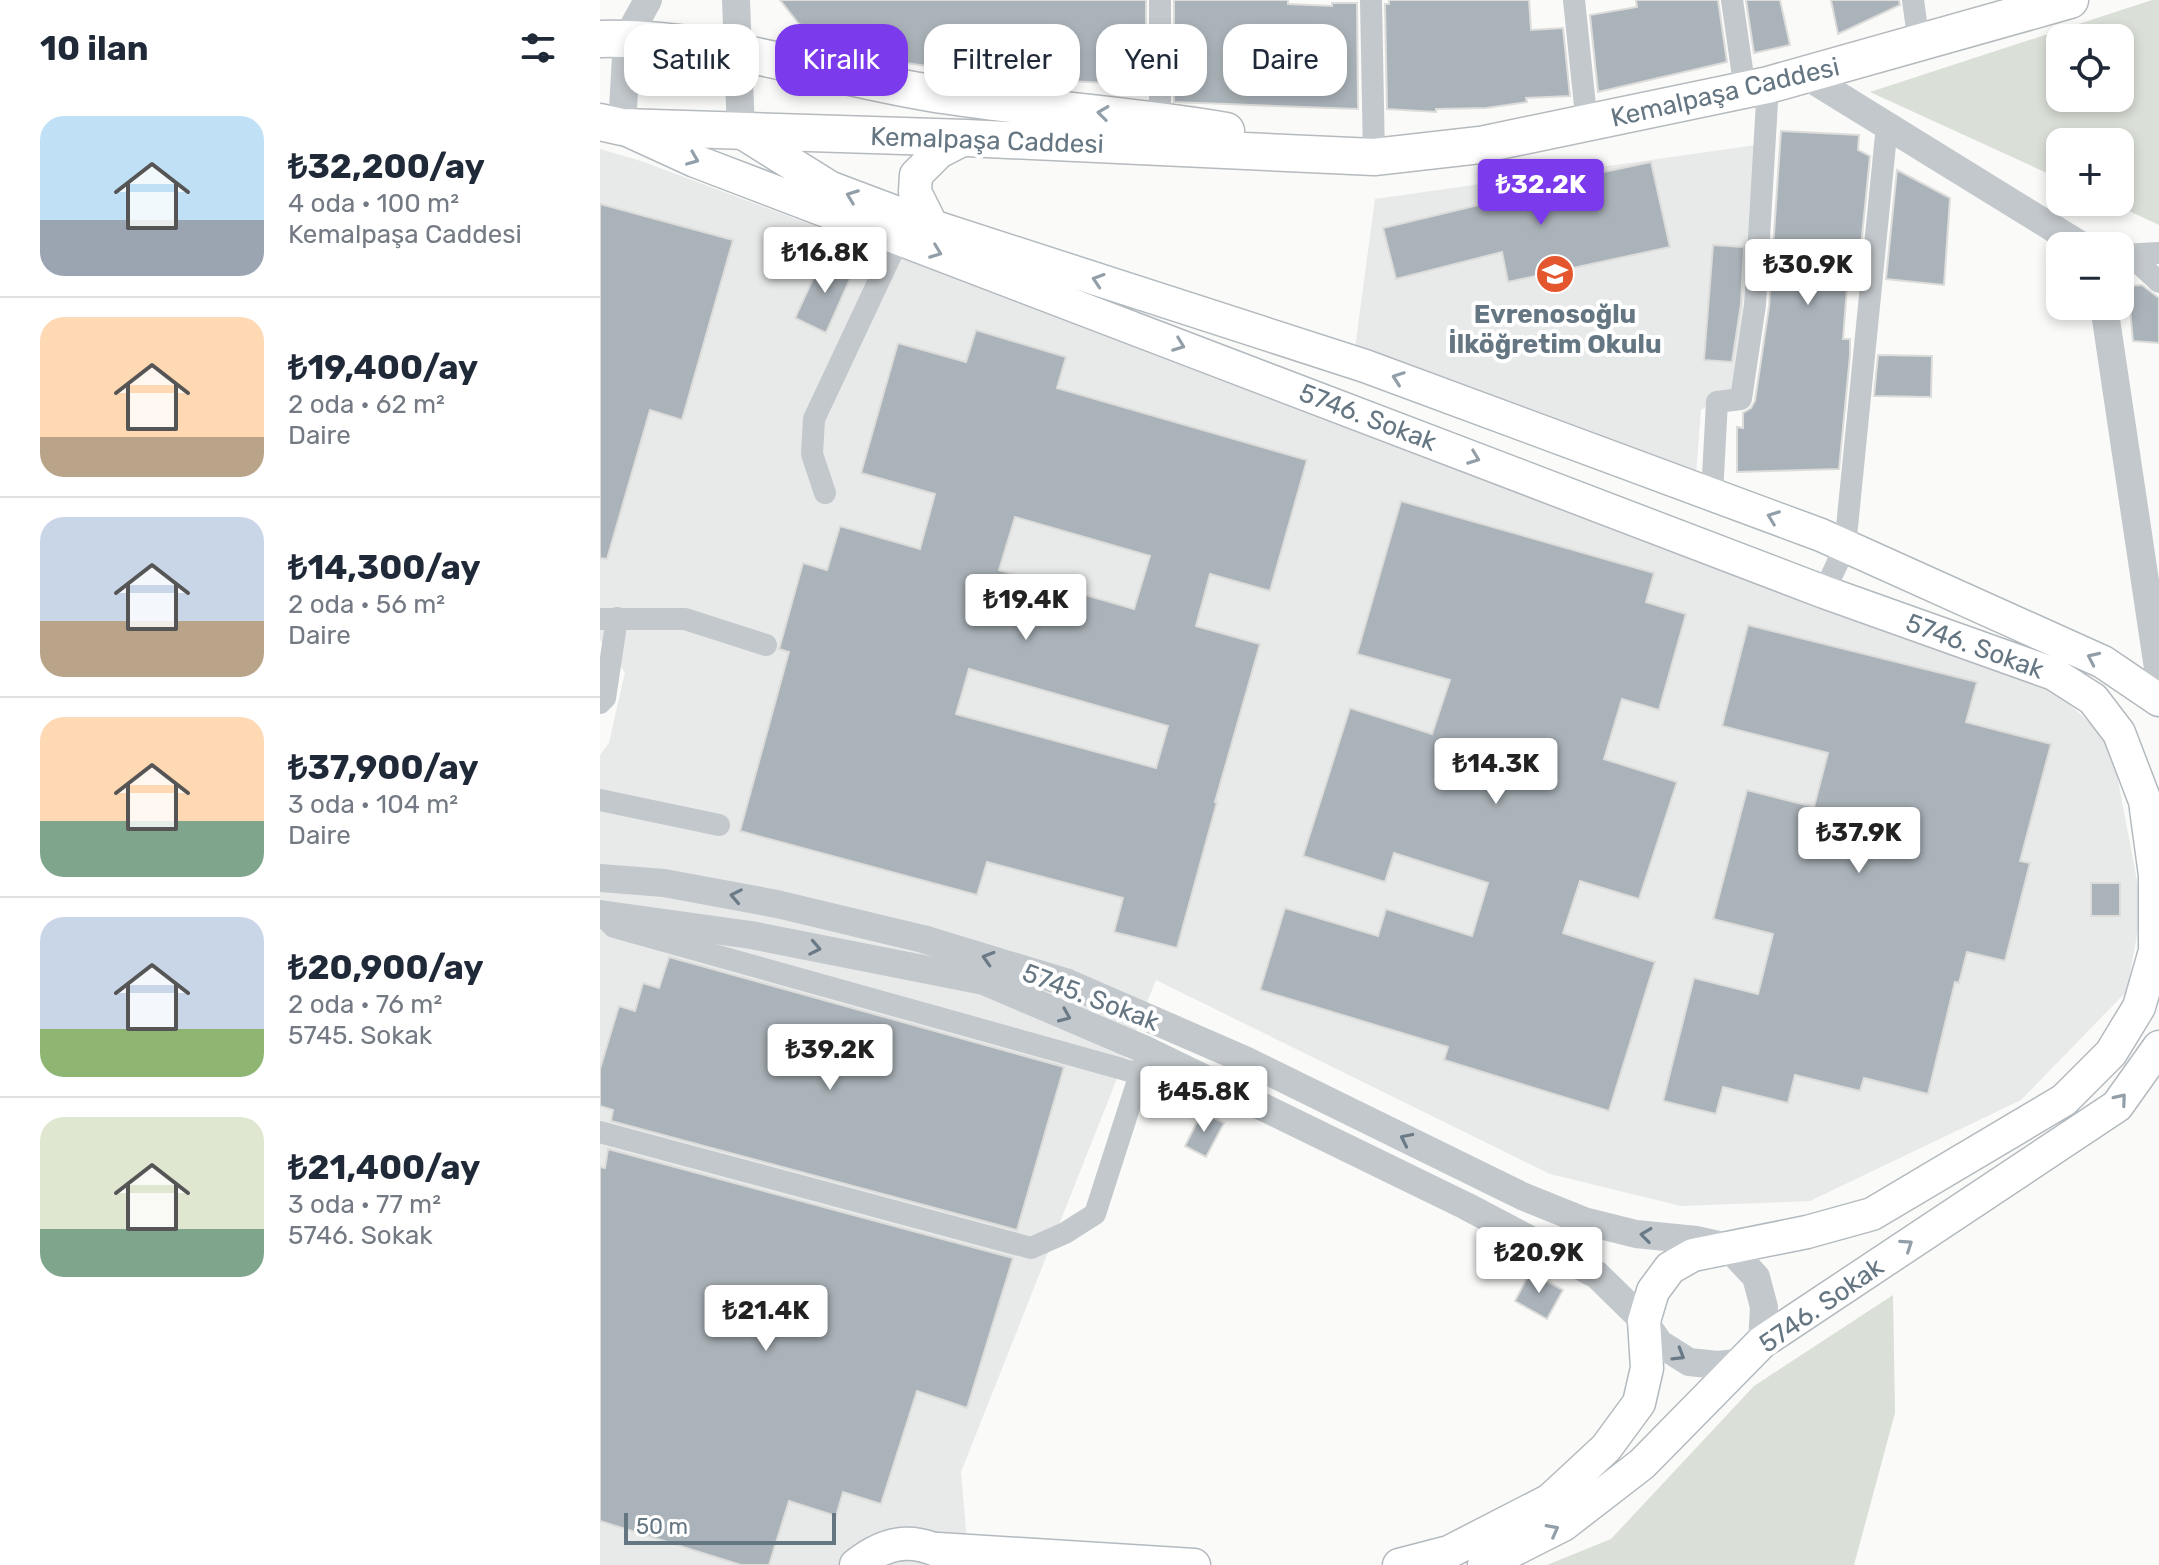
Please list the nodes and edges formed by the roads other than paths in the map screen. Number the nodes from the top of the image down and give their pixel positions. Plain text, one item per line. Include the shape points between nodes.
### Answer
1 (648, 0) edge
2 (736, 0) edge
3 (1160, 0) edge
4 (1371, 0) edge
5 (1574, 0) edge
6 (1732, 0) edge
7 (1913, 0) edge
8 (2070, 0) edge
9 (2024, 7) edge
10 (737, 24) edge
11 (613, 39) edge
12 (1919, 44) junction
13 (759, 55) edge
14 (1805, 75) junction
15 (1756, 87) junction
16 (740, 96) edge
17 (1160, 119) junction
18 (611, 125) edge
19 (1587, 125) junction
20 (1887, 125) junction
21 (741, 132) junction
22 (966, 138) junction
23 (1374, 157) junction
24 (932, 226) junction
25 (2059, 232) edge
26 (899, 238) junction
27 (2159, 253) edge
28 (2134, 254) edge
29 (2134, 262) edge
30 (2159, 282) edge
31 (2106, 320) edge
32 (825, 493) dead end
33 (1712, 494) junction
34 (1845, 547) junction
35 (1824, 592) junction
36 (609, 619) edge
37 (766, 645) dead end
38 (2159, 675) edge
39 (2159, 700) edge
40 (600, 703) edge
41 (600, 800) edge
42 (719, 825) dead end
43 (600, 878) edge
44 (601, 914) edge
45 (2159, 1047) edge
46 (1144, 1063) junction
47 (600, 1132) edge
48 (1728, 1247) junction
49 (1644, 1321) junction
50 (1753, 1352) junction
51 (949, 1557) edge
52 (856, 1565) edge
53 (1194, 1565) edge
54 (1399, 1565) edge
55 (1484, 1565) edge

1 - 11 street
2 - 10 street
3 - 17 street
4 - 23 street
5 - 19 street
6 - 15 street
7 - 12 street
8 - 9 main road, Kemalpaşa Caddesi
9 - 12 main road, Kemalpaşa Caddesi
11 - 18 street
12 - 14 main road, Kemalpaşa Caddesi
17 -> 13 main road, Kemalpaşa Caddesi via 929,93
14 - 15 main road, Kemalpaşa Caddesi
14 - 20 street
15 - 19 main road, Kemalpaşa Caddesi
15 - 33 street via 1755,305 1741,399 1717,402
16 - 21 street
17 - 23 main road, Kemalpaşa Caddesi
18 - 21 main road, Kemalpaşa Caddesi
18 -> 26 main road, 5746. Sokak
19 - 23 main road, Kemalpaşa Caddesi
20 - 25 street
20 - 34 street
21 - 22 main road, Kemalpaşa Caddesi
24 -> 21 main road, 5746. Sokak via 831,188
22 - 23 main road, Kemalpaşa Caddesi
22 - 24 main road via 939,152 916,175 915,192
33 -> 24 main road, 5746. Sokak via 1365,366
26 - 32 street via 814,419 812,454
26 -> 35 main road, 5746. Sokak
27 - 28 street
29 - 30 street
31 - 38 street
34 -> 33 main road, 5746. Sokak
34 - 35 street
39 -> 34 main road, 5746. Sokak via 2103,662
35 - 48 main road, 5746. Sokak via 2054,674 2093,699 2119,733 2145,801 2155,875 2155,951 2139,1007 2111,1053 2064,1100 1872,1214
36 - 37 street via 685,619
36 - 40 street via 605,698
41 - 42 street
48 -> 43 street, 5745. Sokak via 1636,1234 1571,1216 1245,1060 1068,983 923,939 777,904 664,883
44 - 46 street via 614,927
44 -> 46 street, 5745. Sokak via 751,935 984,981
50 -> 45 main road, 5746. Sokak via 2117,1106
46 - 47 street via 1095,1214 1031,1248
46 - 49 street, 5745. Sokak via 1466,1206 1597,1275
48 - 49 main road, 5746. Sokak via 1693,1255 1670,1268 1653,1291
48 - 50 street via 1756,1277 1764,1307
49 -> 50 street, 5745. Sokak via 1659,1343 1689,1362 1718,1365
49 - 54 main road, 5746. Sokak via 1647,1368 1639,1403 1606,1448 1550,1500 1449,1552
55 -> 50 main road, 5746. Sokak via 1563,1525 1608,1491 1642,1464
51 - 52 main road via 916,1544 895,1544
51 - 53 main road

